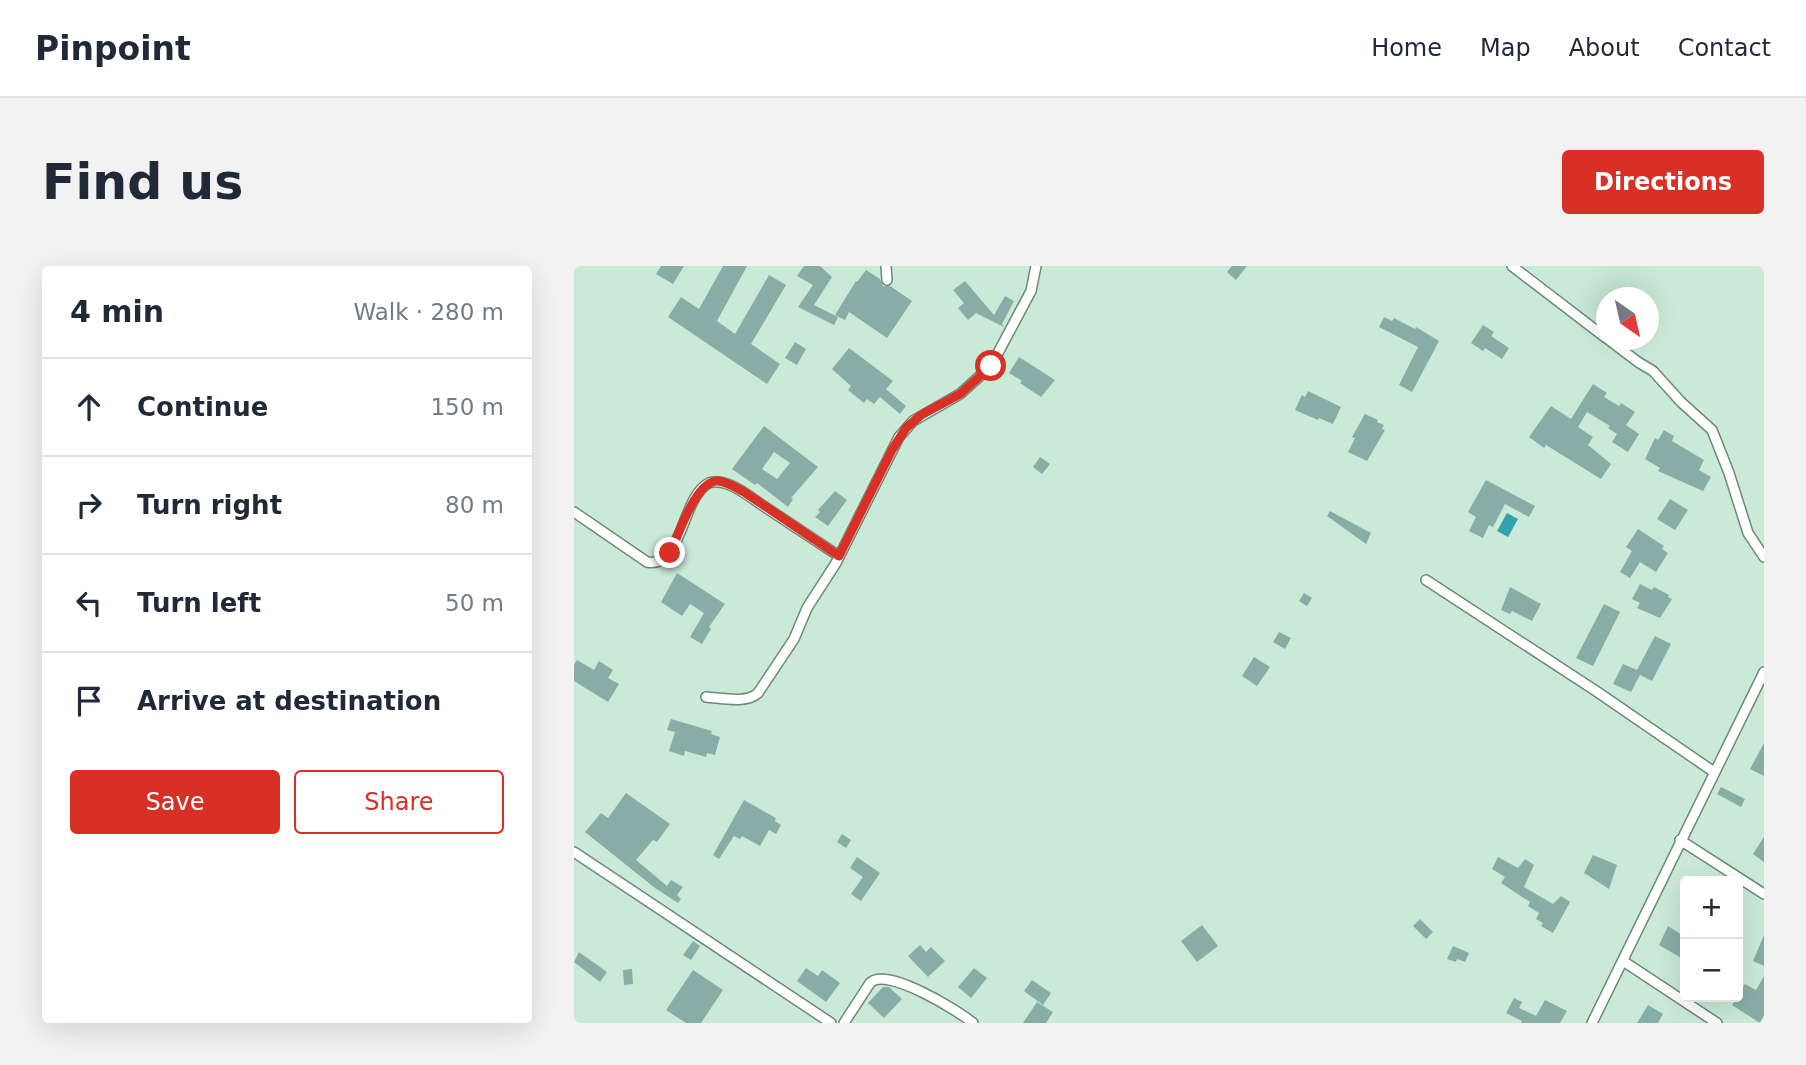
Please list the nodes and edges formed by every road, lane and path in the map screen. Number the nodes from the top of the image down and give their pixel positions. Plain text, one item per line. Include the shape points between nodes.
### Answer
1 (886, 266) edge
2 (1036, 266) edge
3 (1512, 266) edge
4 (887, 279) dead end
5 (1596, 330) edge
6 (1622, 350) edge
7 (574, 512) edge
8 (839, 556) junction
9 (1764, 557) edge
10 (1426, 580) dead end
11 (1764, 672) edge
12 (706, 697) dead end
13 (1714, 772) junction
14 (1681, 840) junction
15 (574, 852) edge
16 (1764, 894) edge
17 (1623, 961) junction
18 (831, 1023) edge
19 (844, 1023) edge
20 (974, 1023) edge
21 (1592, 1023) edge
22 (1717, 1023) edge

1 - 4 street
2 - 8 street via 1031,291 991,366 968,388 906,428
3 - 5 street
6 - 9 street via 1653,371 1712,430 1748,533
7 - 8 street via 656,564 670,553 703,488 720,481
8 - 12 street via 794,639 758,693 743,699
10 - 13 street
11 - 13 street
13 - 14 street
14 - 16 street
14 - 17 street
15 - 18 street
17 - 21 street
17 - 22 street
19 - 20 street via 870,983 880,978 901,982

